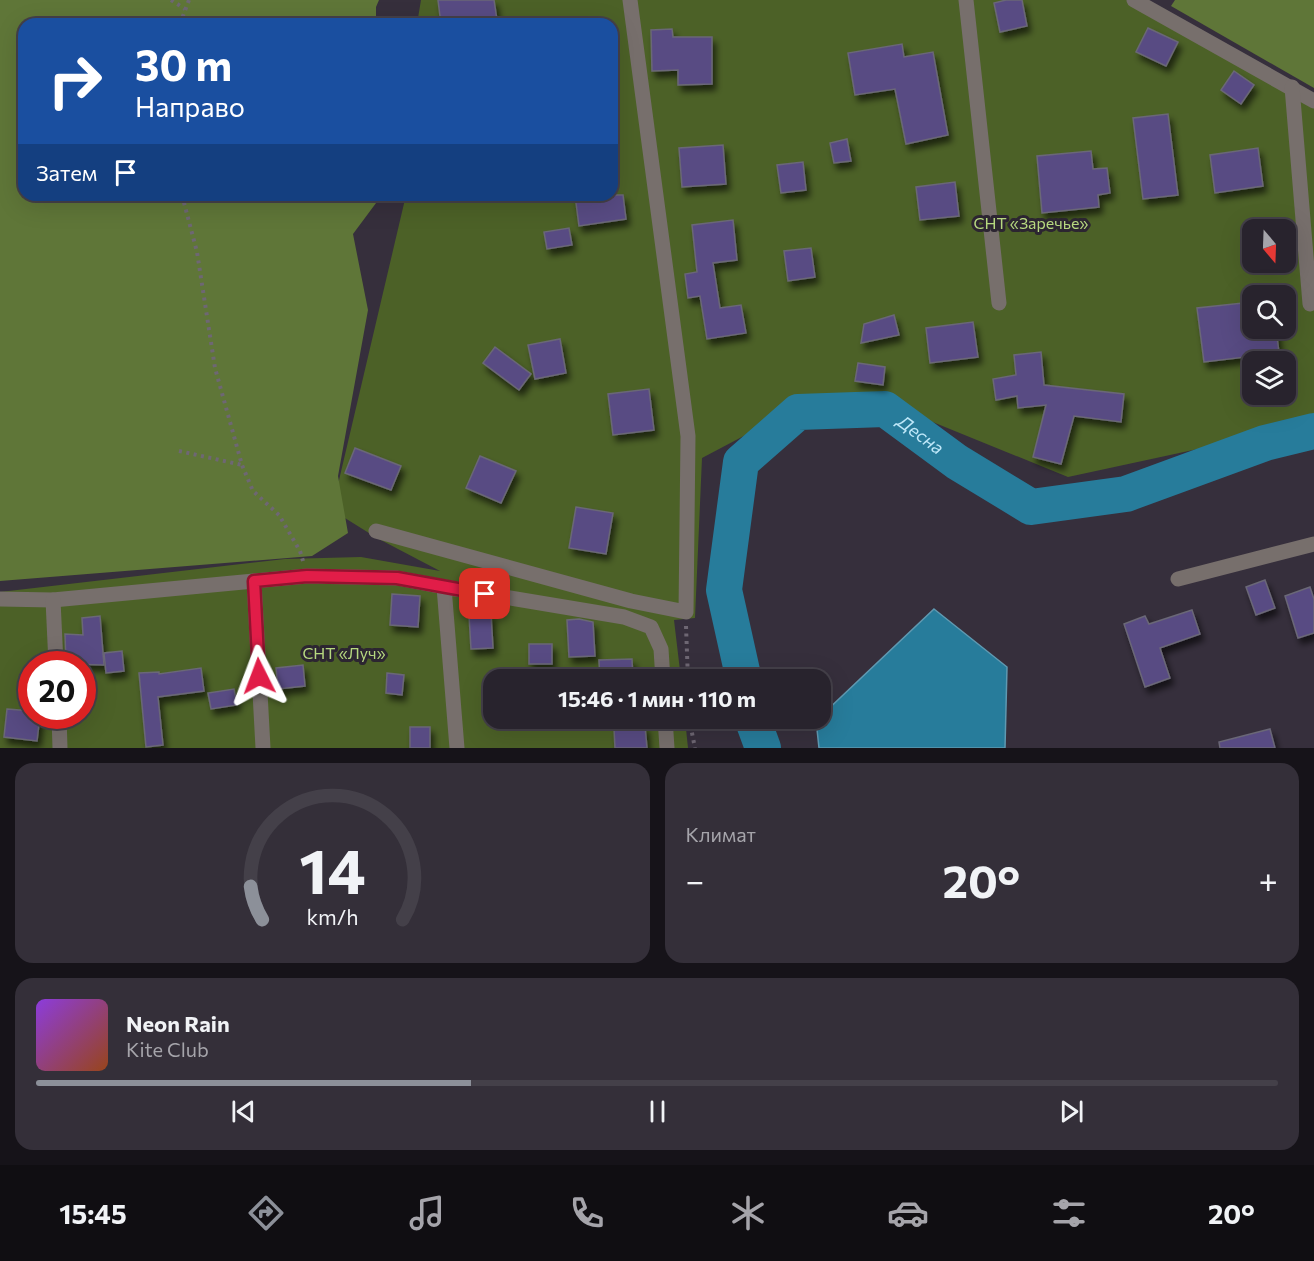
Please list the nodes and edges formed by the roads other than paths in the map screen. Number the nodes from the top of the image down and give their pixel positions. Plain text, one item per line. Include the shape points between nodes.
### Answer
1 (630, 0) edge
2 (966, 0) edge
3 (1134, 0) edge
4 (1292, 87) junction
5 (1314, 101) edge
6 (999, 303) dead end
7 (1310, 304) dead end
8 (376, 531) dead end
9 (1314, 544) edge
10 (1178, 579) dead end
11 (254, 581) junction
12 (444, 587) junction
13 (0, 599) edge
14 (53, 600) junction
15 (55, 651) edge
16 (662, 669) edge
17 (59, 729) edge
18 (666, 729) edge
19 (60, 748) edge
20 (263, 748) edge
21 (457, 748) edge
22 (667, 748) edge

1 - 8 street via 688,436 686,612 631,601
2 - 6 street
3 - 4 street
4 - 5 street
4 - 7 street
9 - 10 street
11 - 12 street via 307,576 397,578
11 - 14 street
11 - 20 street
12 - 16 street via 624,616 651,627 661,649
12 - 21 street
13 - 14 street
14 - 15 street
17 - 19 street
18 - 22 street

